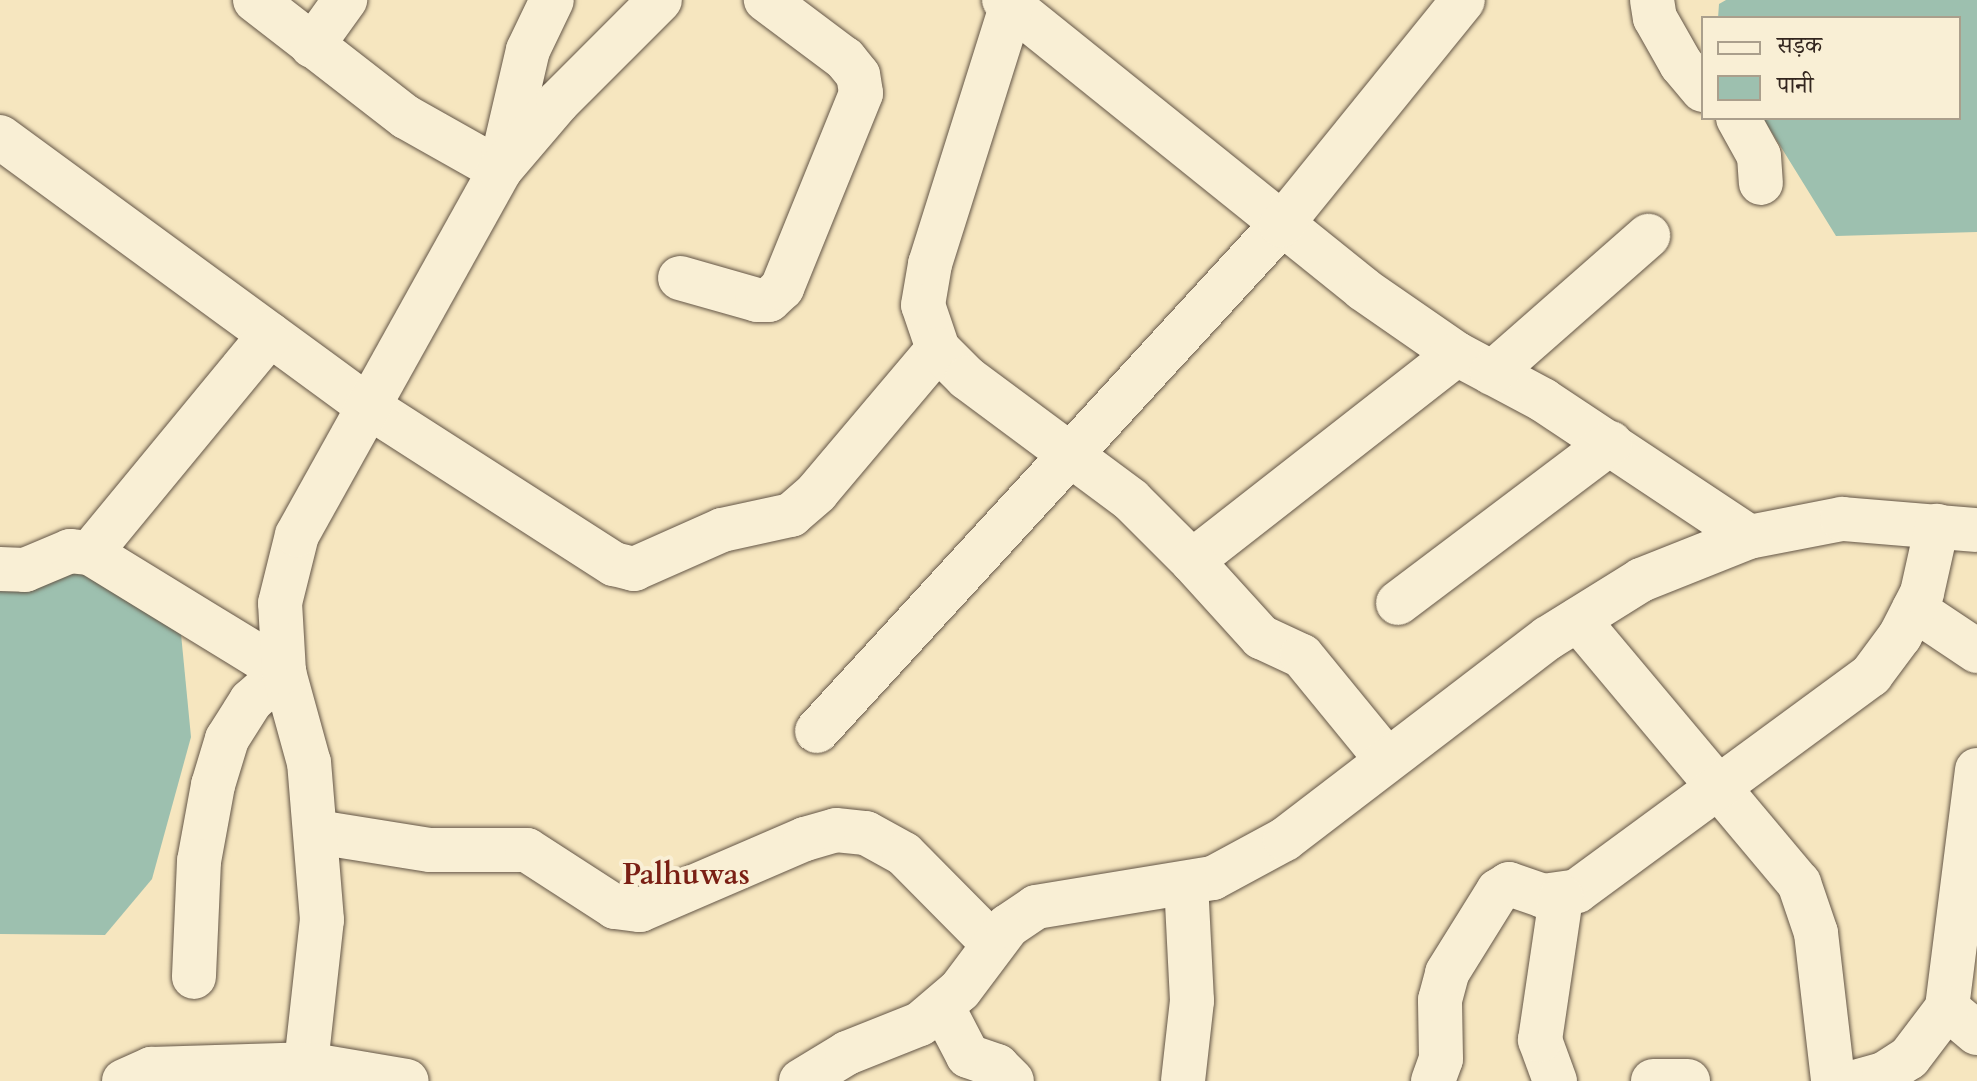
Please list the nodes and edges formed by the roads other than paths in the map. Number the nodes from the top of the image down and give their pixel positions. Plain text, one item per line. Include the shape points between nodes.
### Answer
1 (255, 0) edge
2 (345, 0) edge
3 (552, 0) edge
4 (660, 0) edge
5 (766, 0) edge
6 (1463, 0) edge
7 (1652, 0) edge
8 (1008, 4) edge
9 (312, 46) junction
10 (1701, 88) edge
11 (1739, 120) edge
12 (0, 137) edge
13 (500, 170) junction
14 (1761, 183) dead end
15 (1281, 225) junction
16 (1648, 236) dead end
17 (680, 278) dead end
18 (270, 335) junction
19 (938, 349) junction
20 (1474, 364) junction
21 (366, 405) junction
22 (1610, 443) junction
23 (1072, 454) junction
24 (1957, 528) edge
25 (1749, 537) junction
26 (90, 553) junction
27 (1192, 561) junction
28 (0, 569) edge
29 (1398, 603) dead end
30 (1914, 609) junction
31 (1578, 620) junction
32 (1977, 651) edge
33 (284, 672) junction
34 (817, 731) dead end
35 (1387, 760) junction
36 (1977, 770) edge
37 (1718, 790) junction
38 (1974, 819) edge
39 (317, 832) junction
40 (1186, 883) junction
41 (1561, 897) junction
42 (993, 944) junction
43 (194, 977) dead end
44 (942, 1006) junction
45 (1962, 1020) edge
46 (287, 1070) edge
47 (124, 1081) edge
48 (407, 1081) edge
49 (801, 1081) edge
50 (1012, 1081) edge
51 (1183, 1081) edge
52 (1433, 1081) edge
53 (1555, 1081) edge
54 (1653, 1081) edge
55 (1688, 1081) edge
56 (1833, 1081) edge
57 (1859, 1081) edge

1 - 9 street
2 - 9 street
3 - 13 street via 528,50
4 - 13 street via 558,102
5 - 17 street via 845,59 858,75 861,93 782,288 769,300 757,300
6 - 15 street
7 - 10 street via 1655,18
8 - 15 street
8 - 19 street via 930,264 923,305
9 - 13 street via 406,117
11 - 14 street via 1759,156
12 - 18 street
13 - 21 street
15 - 20 street
15 - 23 street
16 - 20 street
18 - 21 street
18 - 26 street
19 - 21 street via 817,492 791,515 722,530 634,569 614,564
19 - 23 street via 967,378
20 - 22 street
20 - 27 street
21 - 33 street via 297,535 280,603
22 - 25 street
22 - 29 street
23 - 27 street via 1131,500
23 - 34 street
24 - 25 street via 1842,519
24 - 30 street
25 - 31 street via 1641,580
26 - 28 street via 70,551 25,570
26 - 33 street
27 - 35 street via 1261,637 1302,656
30 - 32 street
30 - 37 street via 1871,675
31 - 35 street
31 - 37 street
33 - 39 street via 309,763
33 - 43 street via 251,701 227,739 213,785 199,861
35 - 40 street via 1285,839 1213,878
36 - 38 street
37 - 41 street
37 - 56 street via 1799,883 1816,933
38 - 45 street
39 - 42 street via 430,850 527,850 615,907 640,910 805,839 836,830 866,833 904,854
39 - 46 street via 322,920
40 - 42 street via 1036,907
40 - 51 street via 1192,1001
41 - 52 street via 1509,884 1490,901 1447,973 1440,1000 1441,1059
41 - 53 street via 1540,1040
42 - 44 street
44 - 49 street via 920,1024 847,1053
44 - 50 street via 968,1056 997,1066
45 - 57 street via 1884,1074
46 - 47 street via 151,1069
46 - 48 street
54 - 55 street

